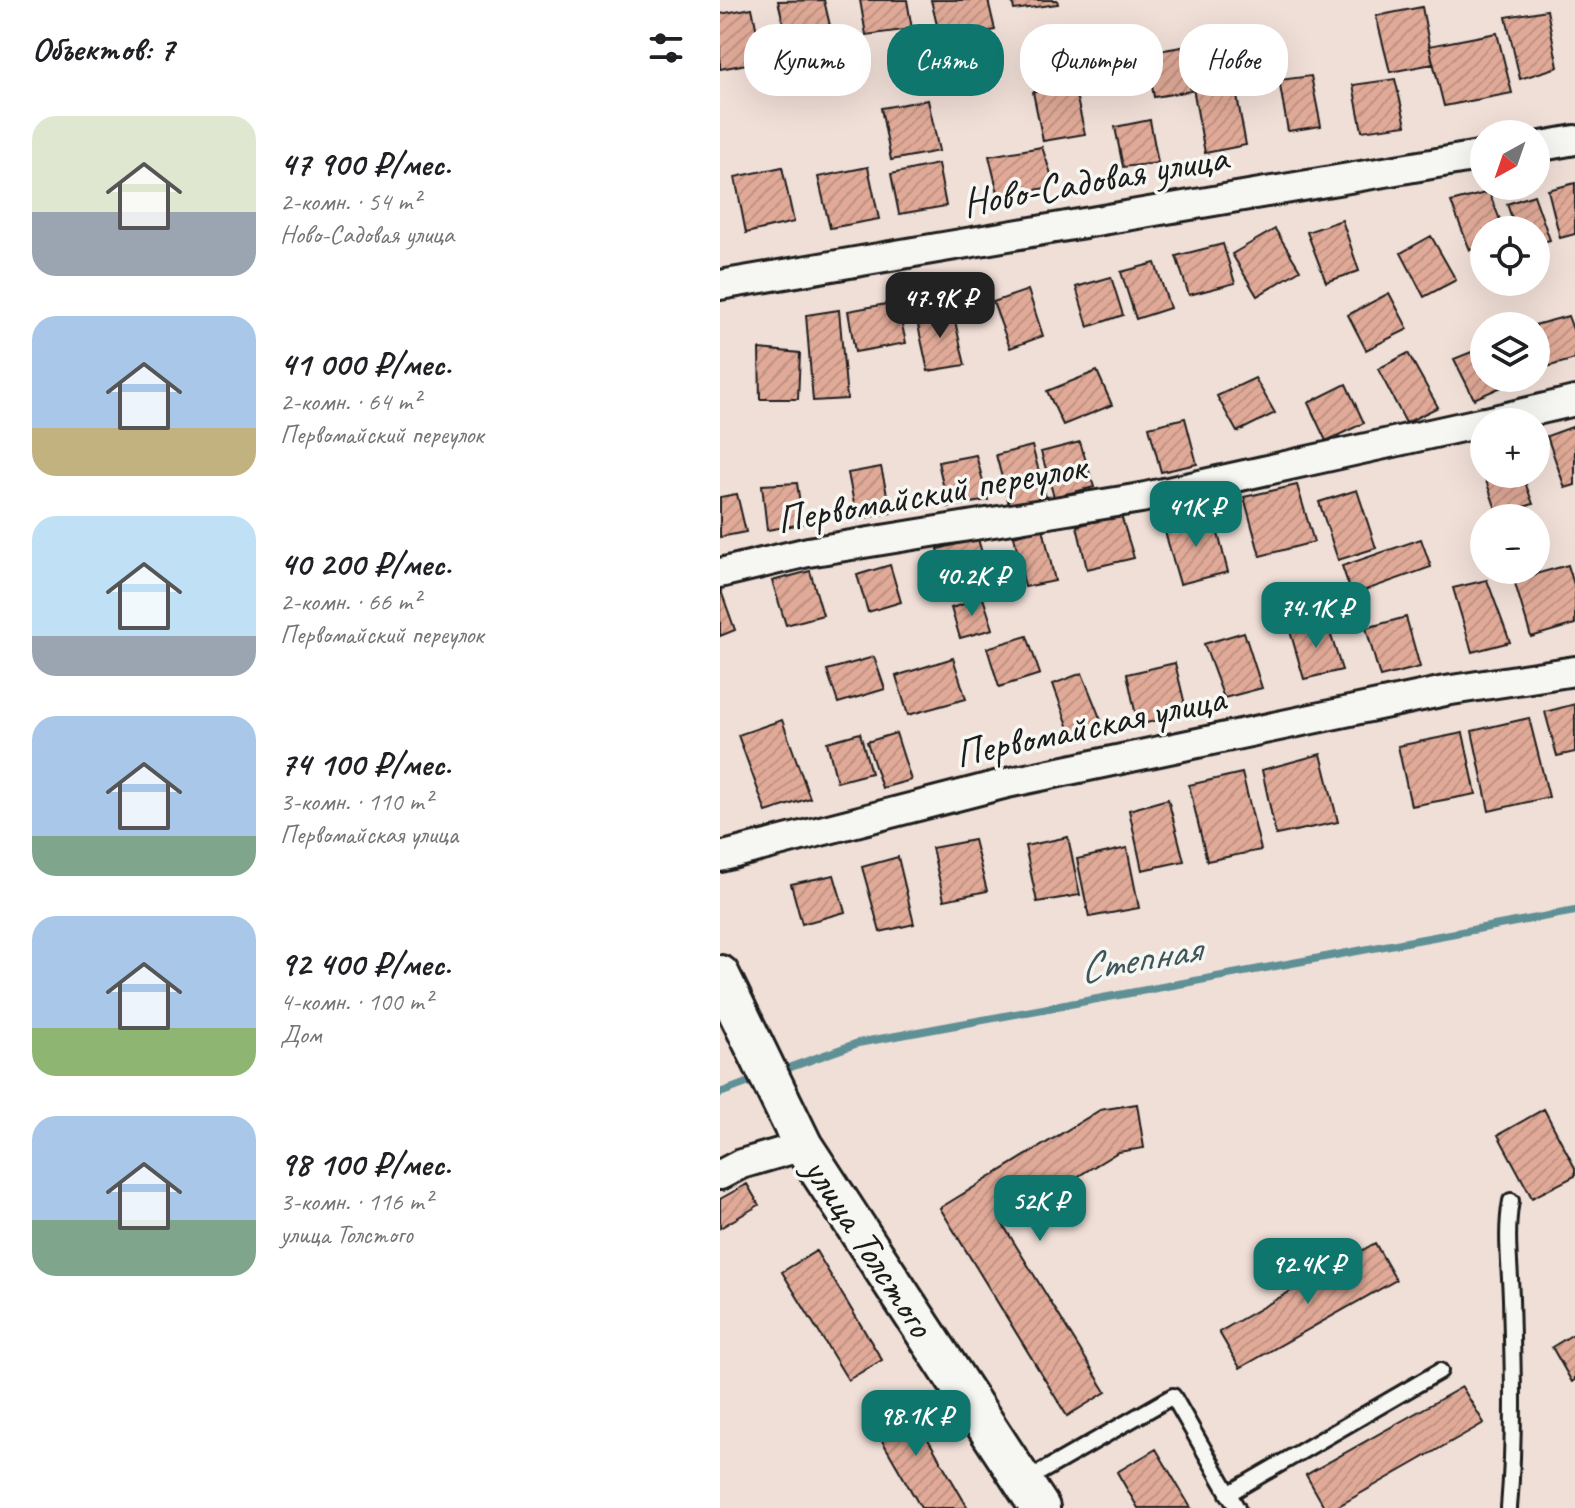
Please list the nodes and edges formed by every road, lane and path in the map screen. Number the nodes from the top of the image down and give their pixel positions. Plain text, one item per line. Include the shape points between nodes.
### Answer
1 (1575, 140) edge
2 (1550, 144) edge
3 (1470, 157) edge
4 (720, 285) edge
5 (1575, 401) edge
6 (1545, 408) edge
7 (1470, 425) edge
8 (720, 573) edge
9 (1575, 671) edge
10 (720, 857) edge
11 (720, 975) edge
12 (798, 1136) junction
13 (720, 1175) edge
14 (1511, 1201) dead end
15 (1440, 1371) dead end
16 (1228, 1494) junction
17 (1031, 1495) edge
18 (1237, 1508) edge
19 (1509, 1508) edge

1 - 2 street
3 - 4 street, Ново-Садовая улица
5 - 6 street, Первомайский переулок
7 - 8 street, Первомайский переулок via 1141,498 808,552
9 - 10 street, Первомайская улица via 1445,691 1007,783
11 - 12 main road, улица Толстого
12 - 13 street
12 - 17 main road, улица Толстого
14 - 19 lane via 1506,1234 1515,1442
15 - 16 lane
16 - 17 lane via 1173,1396
16 - 18 lane

